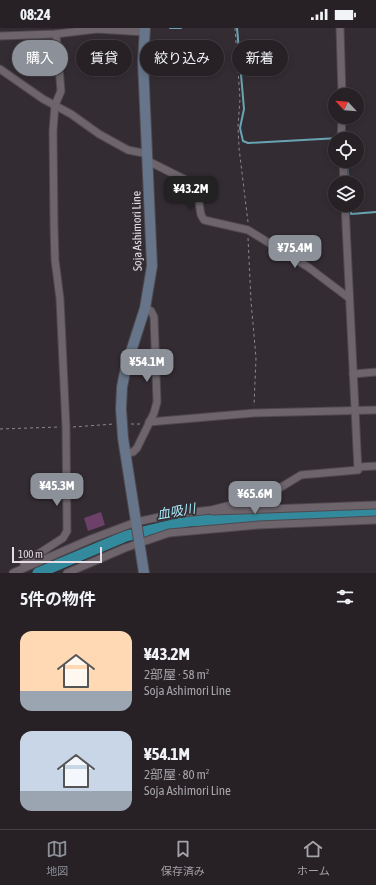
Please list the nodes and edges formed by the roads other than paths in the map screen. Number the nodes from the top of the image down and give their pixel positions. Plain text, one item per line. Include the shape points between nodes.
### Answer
1 (340, 28) edge
2 (145, 30) edge
3 (38, 31) edge
4 (56, 34) junction
5 (0, 36) edge
6 (0, 69) edge
7 (342, 88) edge
8 (55, 105) junction
9 (148, 157) junction
10 (345, 212) edge
11 (349, 298) junction
12 (145, 308) junction
13 (376, 372) edge
14 (353, 374) junction
15 (376, 410) edge
16 (356, 411) junction
17 (149, 423) junction
18 (126, 453) junction
19 (376, 466) edge
20 (358, 467) junction
21 (376, 506) edge
22 (211, 510) junction
23 (376, 520) edge
24 (136, 524) junction
25 (139, 542) junction
26 (23, 568) junction
27 (13, 573) edge
28 (67, 573) edge
29 (144, 573) edge

1 - 7 street
2 - 4 street via 97,29
2 - 9 main road, Soja Ashimori Line via 143,62
3 - 4 street
3 - 5 street
4 - 8 street via 61,91
6 - 8 street
8 - 9 street via 122,147
8 - 26 street via 55,260 60,299 66,427 67,531 63,538 24,563
9 - 11 street via 196,185 204,220 248,230 308,267
9 - 12 main road, Soja Ashimori Line via 152,261
10 - 11 street
11 - 14 street
12 - 17 street via 151,311 154,317 157,376 157,402
12 - 18 main road, Soja Ashimori Line via 122,386 122,424
13 - 14 street
14 - 16 street
15 - 16 street
16 - 17 street via 254,413
16 - 20 street
17 - 18 street via 137,448
18 - 24 main road, Soja Ashimori Line
19 - 20 street
20 - 22 street via 358,470 301,475 255,499
21 - 22 street via 215,512
22 - 24 street via 174,514
23 - 25 street via 258,525 170,533
24 - 25 main road, Soja Ashimori Line
24 - 26 street via 91,539
25 - 28 street
25 - 29 main road, Soja Ashimori Line
26 - 27 street

